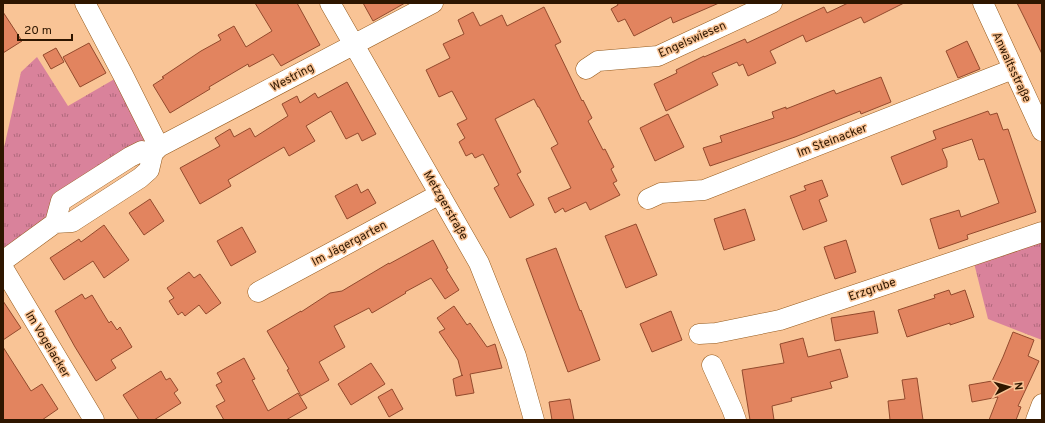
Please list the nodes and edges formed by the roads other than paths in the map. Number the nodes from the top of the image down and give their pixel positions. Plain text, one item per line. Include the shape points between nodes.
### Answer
1 (85, 3) edge
2 (330, 3) edge
3 (433, 3) edge
4 (772, 3) edge
5 (983, 3) edge
6 (353, 44) junction
7 (586, 69) dead end
8 (1013, 69) junction
9 (1042, 130) edge
10 (156, 150) junction
11 (440, 194) junction
12 (648, 199) dead end
13 (1042, 232) edge
14 (3, 261) edge
15 (3, 268) edge
16 (258, 292) dead end
17 (699, 334) dead end
18 (712, 365) dead end
19 (1042, 404) edge
20 (94, 420) edge
21 (534, 420) edge
22 (736, 420) edge
23 (1036, 420) edge

1 - 10 street via 123,75
2 - 6 street, Metzgerstraße
3 - 6 street, Westring
4 - 7 street, Engelswiesen via 658,56 598,61
5 - 8 street, Anwaltsstraße
6 - 10 street, Westring
6 - 11 street, Metzgerstraße
8 - 9 street, Anwaltsstraße
8 - 12 street, Im Steinacker via 704,190 661,193
10 - 14 street via 150,170 140,178 72,222 55,223
11 - 16 street, Im Jägergarten
11 - 21 street, Metzgerstraße via 480,264 516,356
13 - 17 street, Erzgrube via 780,320
15 - 20 street, Im Vogelacker
18 - 22 street
19 - 23 street

